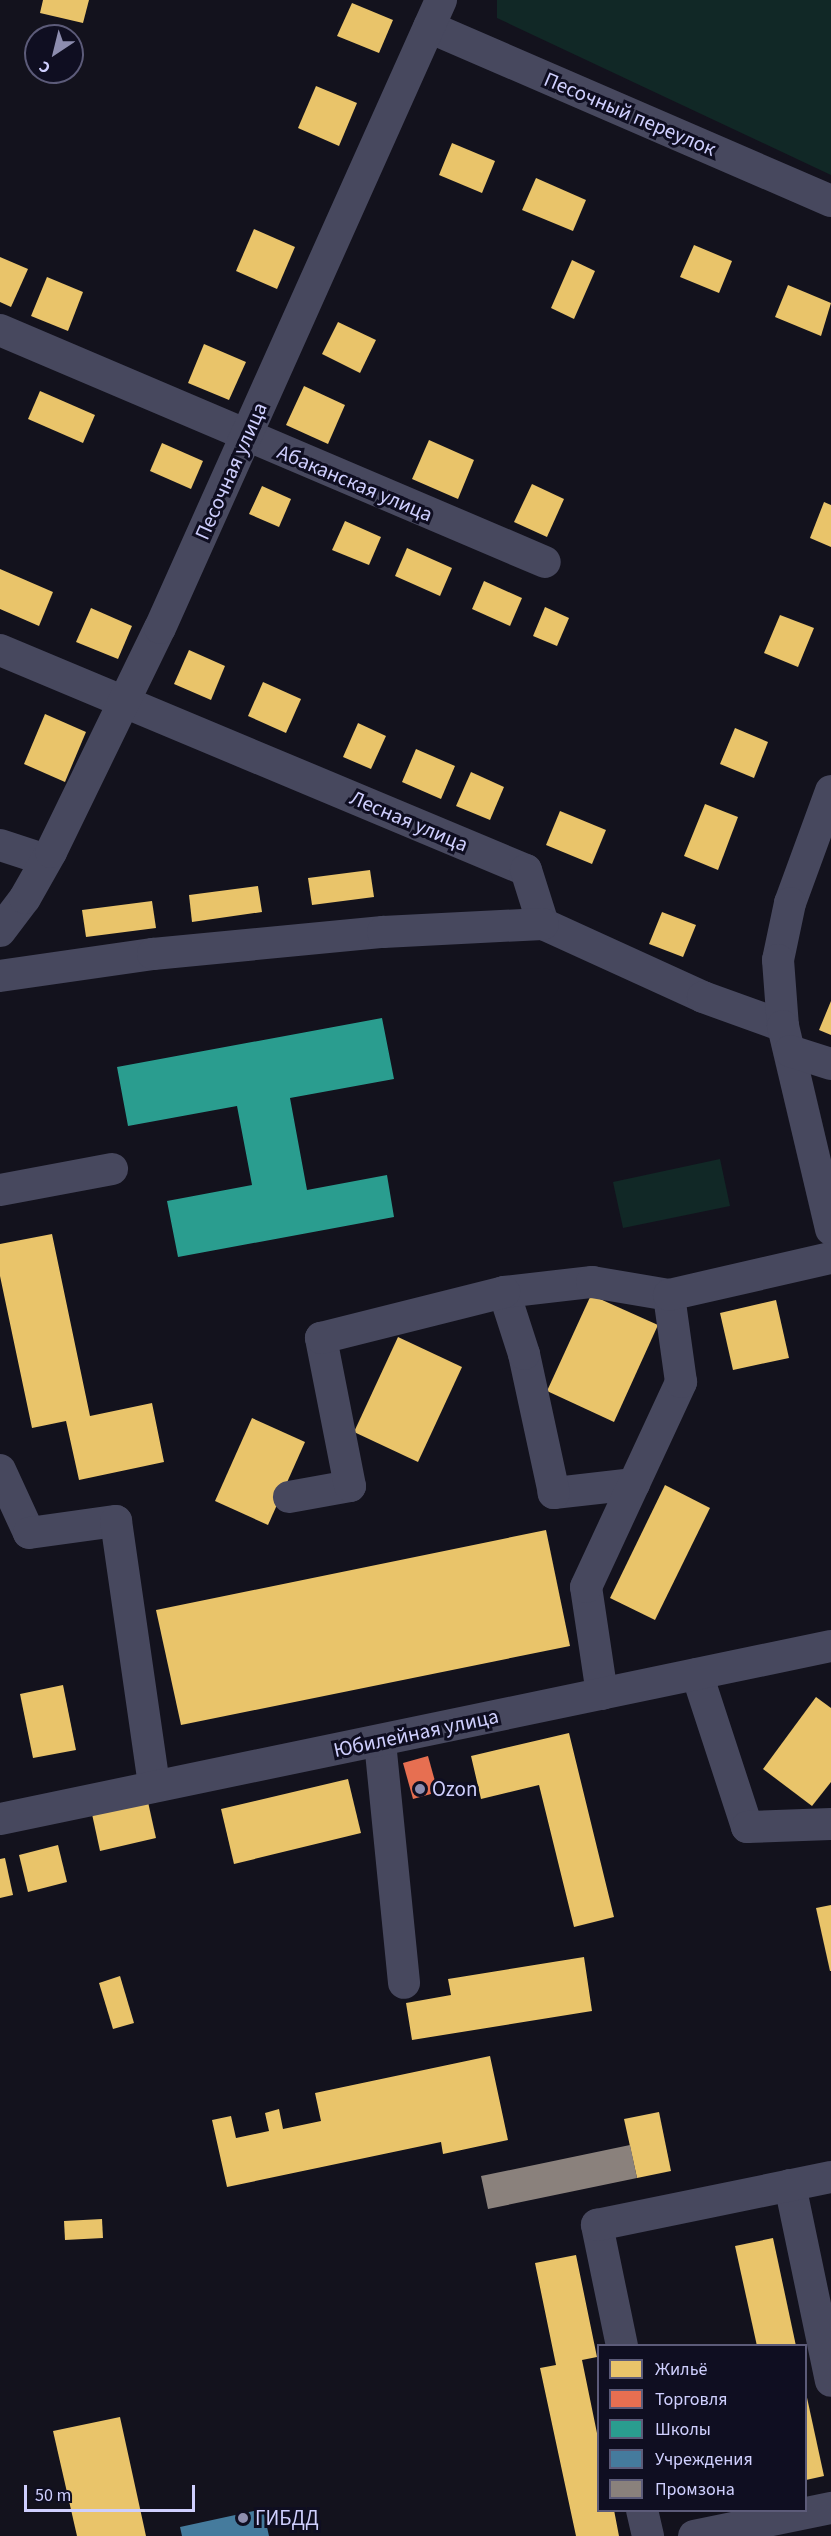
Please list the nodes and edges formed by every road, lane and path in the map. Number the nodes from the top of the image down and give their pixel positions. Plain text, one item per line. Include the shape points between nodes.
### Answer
1 (435, 14) edge
2 (831, 201) edge
3 (0, 330) edge
4 (246, 437) junction
5 (545, 562) dead end
6 (0, 650) edge
7 (124, 702) junction
8 (831, 791) edge
9 (0, 845) edge
10 (46, 860) junction
11 (543, 924) junction
12 (0, 931) edge
13 (0, 976) edge
14 (787, 1038) junction
15 (831, 1064) edge
16 (112, 1169) dead end
17 (0, 1190) edge
18 (831, 1229) edge
19 (831, 1258) edge
20 (504, 1292) junction
21 (669, 1295) junction
22 (0, 1470) edge
23 (634, 1484) junction
24 (289, 1497) dead end
25 (831, 1646) edge
26 (697, 1674) junction
27 (603, 1694) junction
28 (380, 1742) junction
29 (154, 1785) junction
30 (0, 1819) edge
31 (831, 1824) edge
32 (404, 1983) dead end
33 (831, 2176) edge
34 (790, 2185) junction
35 (622, 2344) edge
36 (831, 2381) edge
37 (831, 2508) edge
38 (642, 2512) edge
39 (648, 2536) edge
40 (694, 2536) edge

1 - 2 street, Песочный переулок
1 - 4 street, Песочная улица
3 - 4 street, Абаканская улица
4 - 5 street, Абаканская улица
4 - 7 street, Песочная улица
6 - 7 street, Лесная улица
7 - 10 street, Песочная улица
7 - 11 street, Лесная улица via 526,870
8 - 14 street via 790,903 778,960
9 - 10 street
10 - 12 street, Песочная улица
11 - 13 street via 383,932 176,952
11 - 14 street
14 - 15 street
14 - 18 street
16 - 17 street
19 - 21 street
20 - 21 street via 592,1282
20 - 23 street via 524,1354 554,1493
20 - 24 street via 321,1338 350,1486
21 - 23 street via 681,1382
22 - 29 street via 29,1533 116,1521
23 - 27 street via 586,1587
25 - 26 street, Юбилейная улица
26 - 27 street, Юбилейная улица
26 - 31 street via 747,1827
27 - 28 street, Юбилейная улица
28 - 29 street, Юбилейная улица
28 - 32 street
29 - 30 street, Юбилейная улица
33 - 34 street
34 - 35 street via 597,2225
34 - 36 street
37 - 40 street
38 - 39 street

